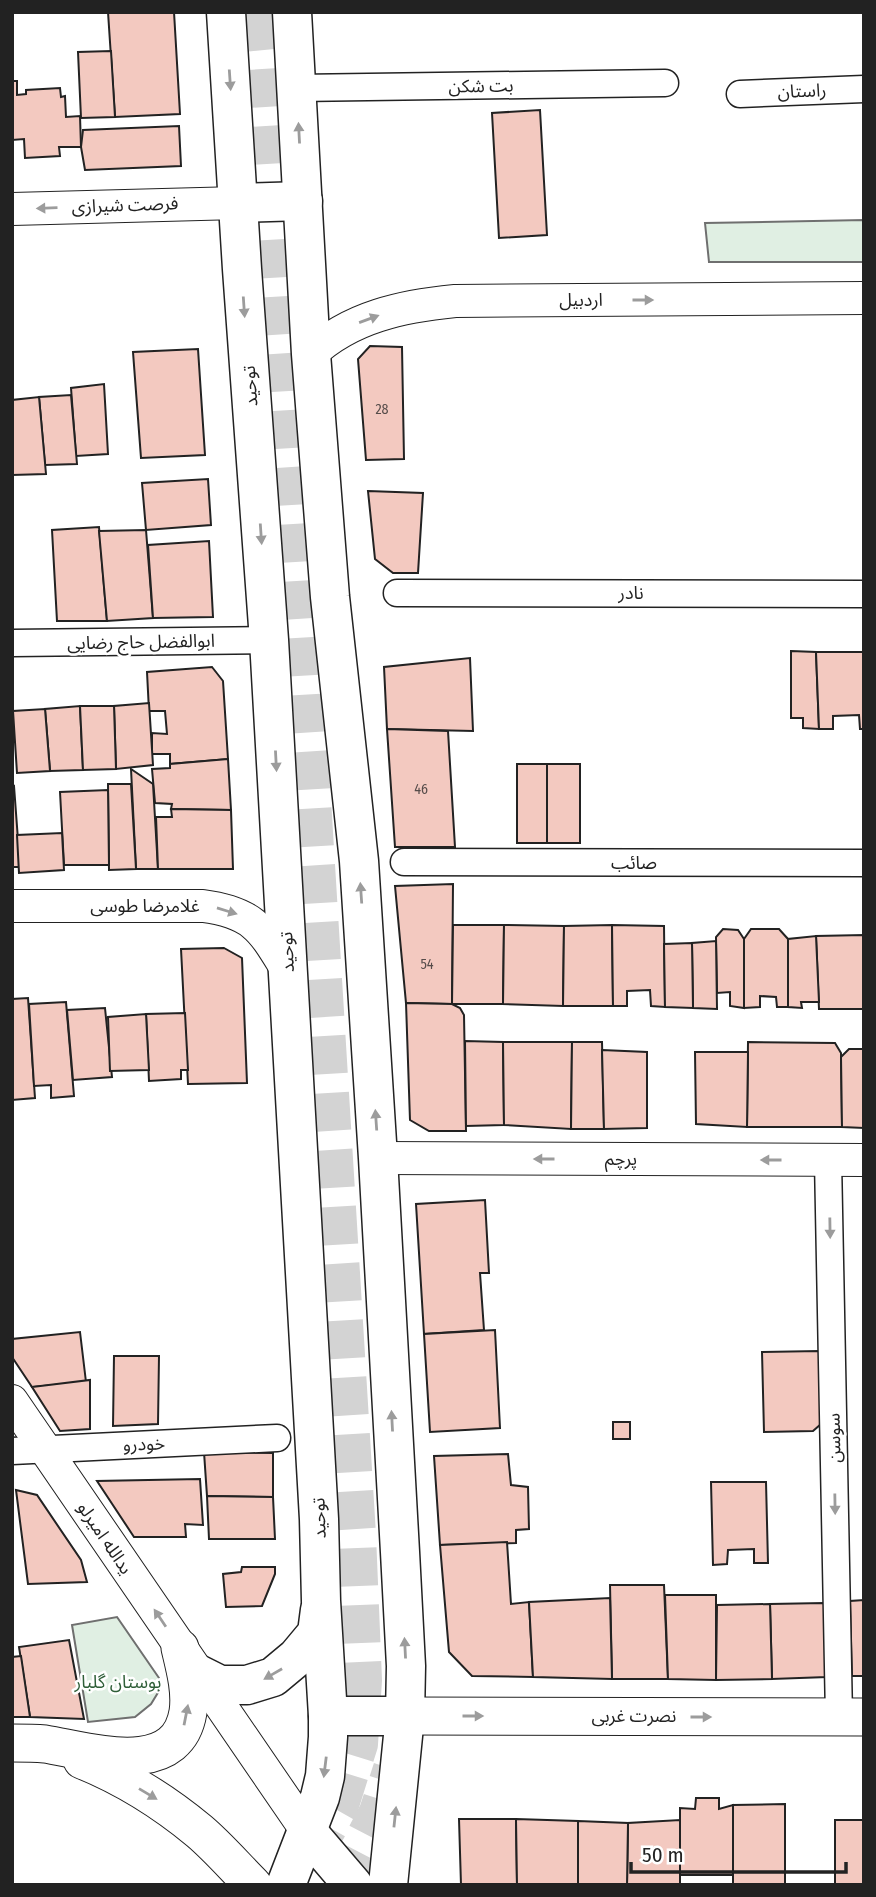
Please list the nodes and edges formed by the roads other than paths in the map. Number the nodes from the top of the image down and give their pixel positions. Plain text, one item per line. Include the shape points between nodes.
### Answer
1 (226, 12) edge
2 (292, 12) edge
3 (665, 83) dead end
4 (297, 88) junction
5 (864, 89) edge
6 (740, 94) dead end
7 (303, 201) junction
8 (238, 203) junction
9 (12, 209) edge
10 (864, 298) edge
11 (311, 354) junction
12 (397, 593) dead end
13 (864, 594) edge
14 (269, 640) junction
15 (12, 643) edge
16 (404, 862) dead end
17 (864, 863) edge
18 (12, 906) edge
19 (289, 973) junction
20 (378, 1158) junction
21 (828, 1160) junction
22 (864, 1160) edge
23 (12, 1401) edge
24 (277, 1438) dead end
25 (44, 1448) junction
26 (12, 1451) edge
27 (321, 1601) junction
28 (189, 1661) junction
29 (328, 1716) junction
30 (405, 1716) junction
31 (851, 1717) edge
32 (27, 1743) edge
33 (306, 1830) junction
34 (253, 1885) edge
35 (286, 1885) edge
36 (353, 1885) edge
37 (387, 1885) edge

1 -> 8 main road, توحید
2 - 4 main road
3 - 4 street, بت شکن
7 -> 4 main road
5 - 6 street, راستان
7 - 8 main road
7 - 11 main road
8 -> 9 street, فرصت شیرازی
8 -> 14 main road, توحید
11 -> 10 street, اردبیل via 366,319 426,304
20 -> 11 main road via 359,861 330,597
12 - 13 street, نادر
14 - 15 street, ابوالفضل حاج رضایی
14 -> 19 main road, توحید
16 - 17 street, صائب
18 -> 19 street, غلامرضا طوسی via 218,908 250,920 264,933
19 - 27 main road, توحید
21 -> 20 street, پرچم
30 -> 20 main road
21 - 22 street, پرچم
21 -> 31 street, سوسن
23 - 25 street, یدالله امیرلو
24 - 25 street, خودرو
25 - 26 street, خودرو
28 -> 25 street, یدالله امیرلو
27 -> 28 main road via 317,1633 272,1677 247,1685 220,1685
27 - 29 main road, توحید
32 -> 28 main road via 119,1757 160,1750 177,1739 185,1726
28 - 33 street, یدالله امیرلو
29 - 30 main road
29 -> 33 main road, توحید via 325,1776
30 -> 31 main road, نصرت غربی
37 -> 30 main road
32 -> 34 main road via 109,1772 169,1808
33 - 35 main road, توحید
33 - 36 main road

